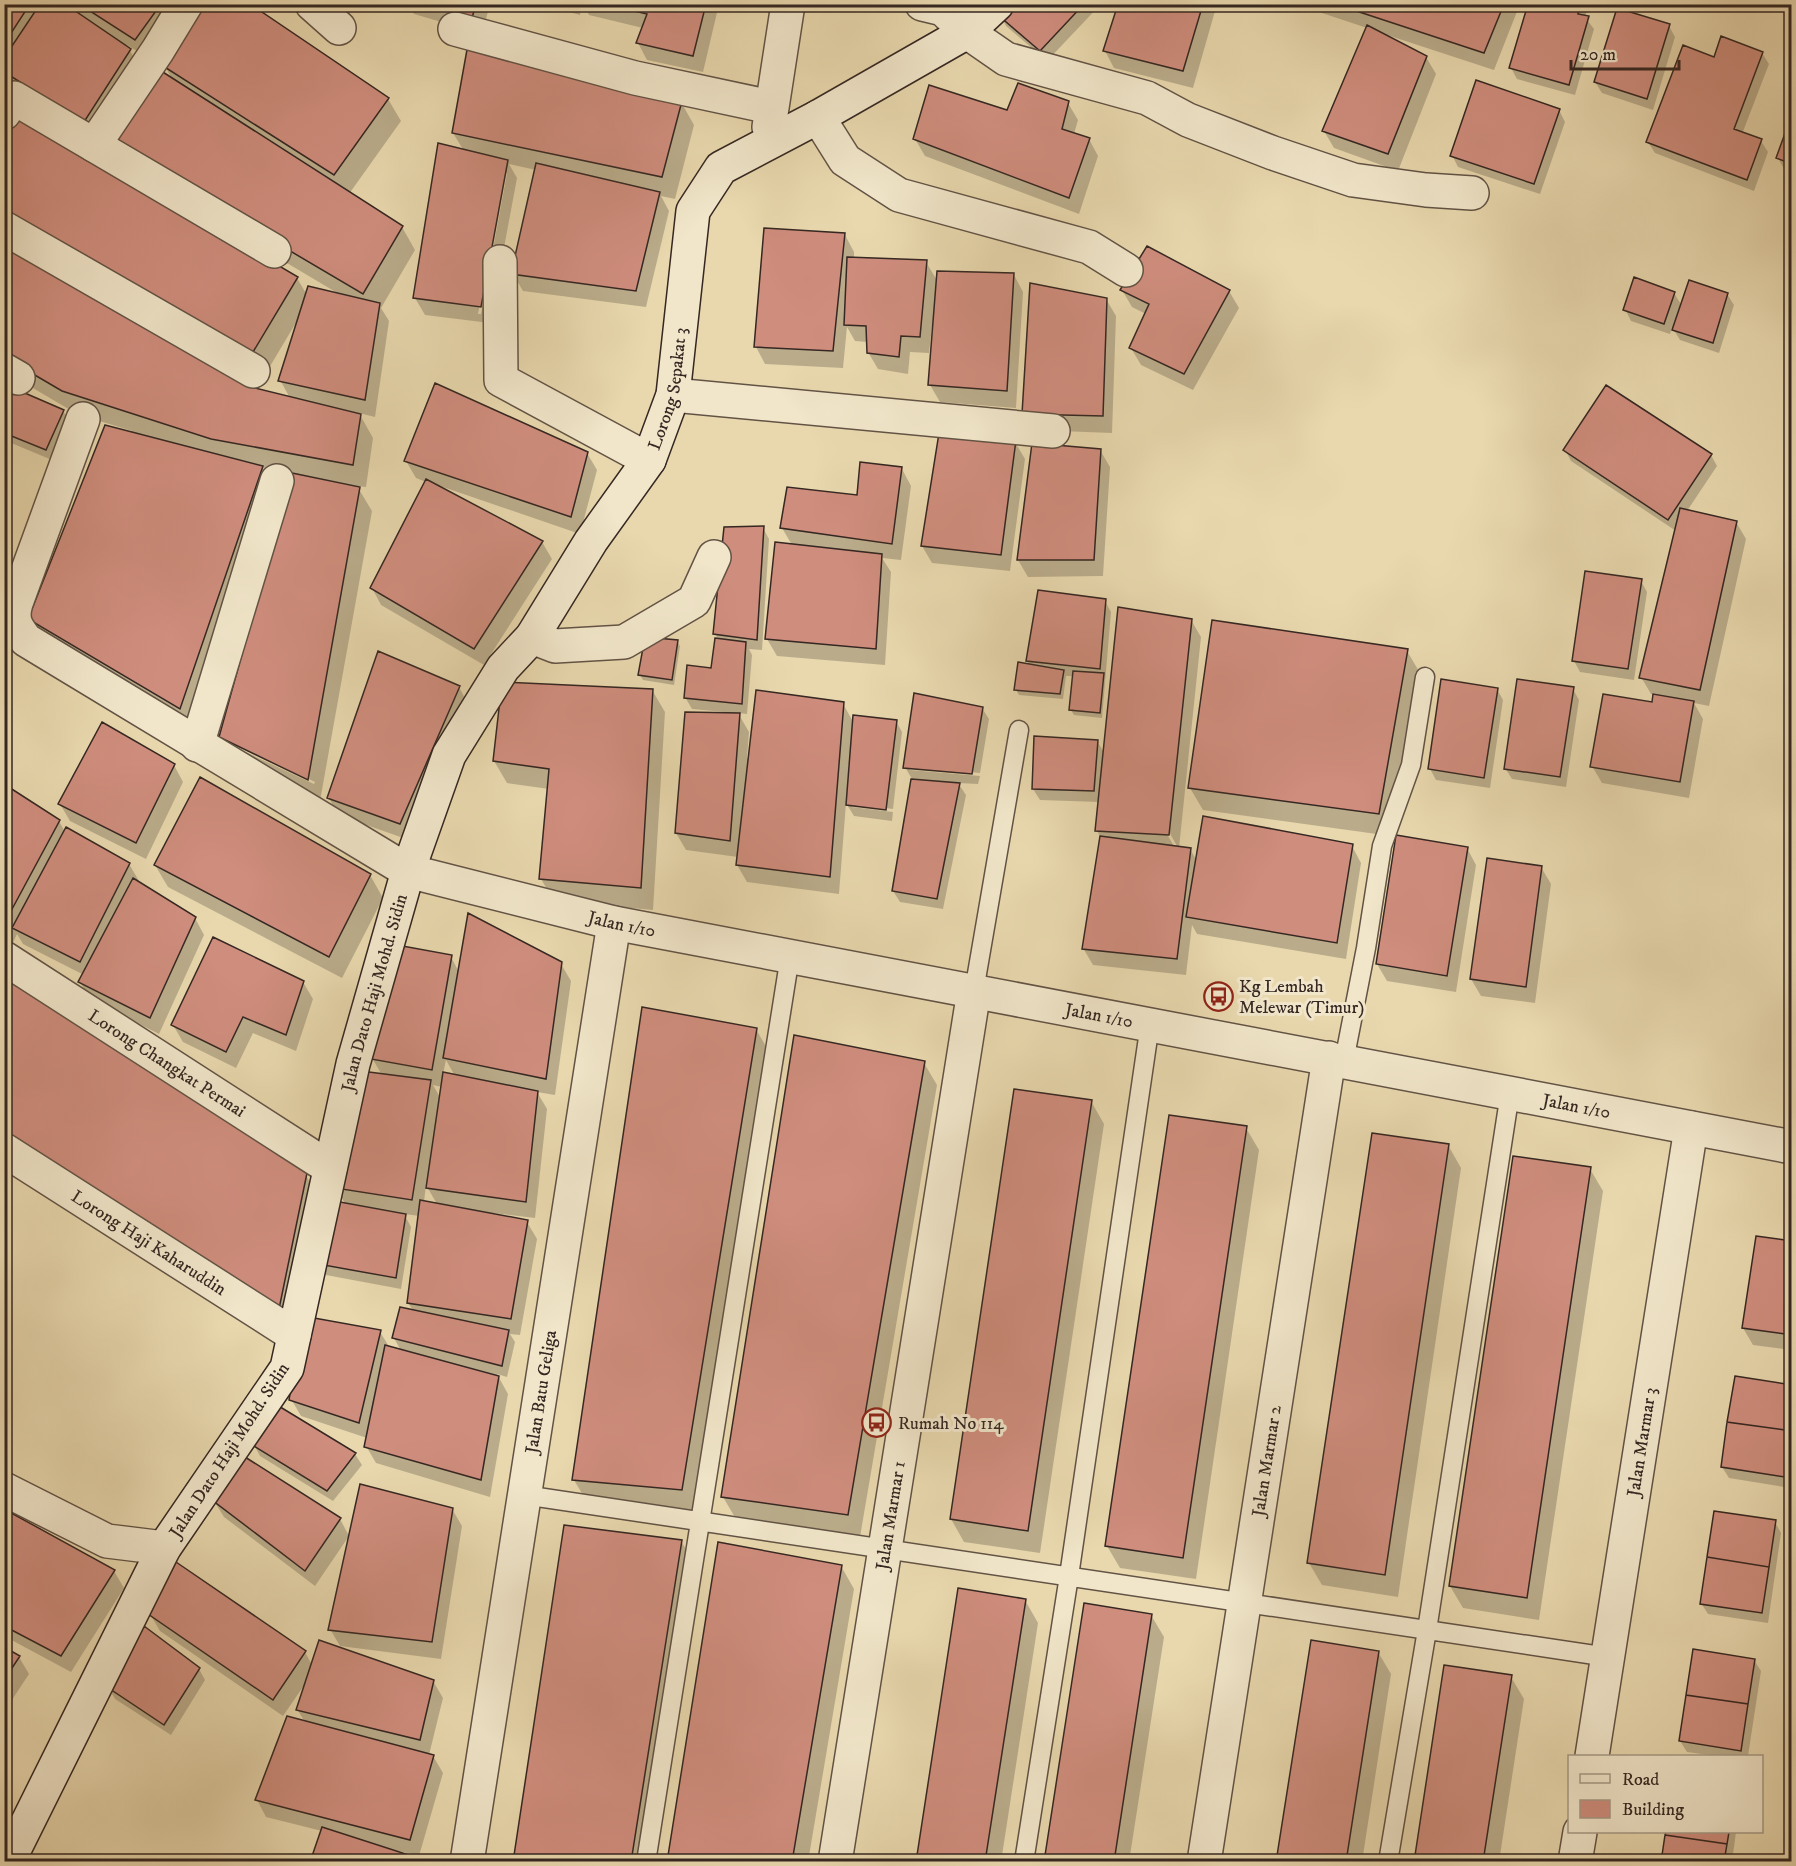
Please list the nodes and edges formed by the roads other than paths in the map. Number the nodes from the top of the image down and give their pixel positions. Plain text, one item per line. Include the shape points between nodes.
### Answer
1 (186, 4) edge
2 (312, 4) edge
3 (788, 4) edge
4 (922, 4) edge
5 (997, 4) edge
6 (339, 28) dead end
7 (455, 29) dead end
8 (967, 32) junction
9 (9, 105) edge
10 (771, 107) junction
11 (818, 117) junction
12 (767, 144) junction
13 (94, 145) junction
14 (1472, 192) dead end
15 (4, 228) edge
16 (274, 251) dead end
17 (500, 262) dead end
18 (1126, 270) dead end
19 (253, 371) dead end
20 (672, 395) junction
21 (83, 419) dead end
22 (1053, 431) dead end
23 (649, 460) junction
24 (277, 481) dead end
25 (714, 557) dead end
26 (532, 636) junction
27 (1425, 677) dead end
28 (1018, 730) dead end
29 (197, 745) junction
30 (408, 871) junction
31 (614, 923) junction
32 (790, 956) junction
33 (4, 958) edge
34 (974, 991) junction
35 (1150, 1024) junction
36 (1336, 1060) junction
37 (1510, 1093) junction
38 (1691, 1128) junction
39 (1791, 1147) edge
40 (4, 1150) edge
41 (330, 1168) junction
42 (294, 1335) junction
43 (4, 1489) edge
44 (524, 1495) junction
45 (699, 1521) junction
46 (164, 1548) junction
47 (885, 1549) junction
48 (1069, 1576) junction
49 (1244, 1602) junction
50 (1427, 1630) junction
51 (1608, 1657) junction
52 (1592, 1755) edge
53 (1580, 1833) edge
54 (8, 1862) edge
55 (467, 1862) edge
56 (645, 1862) edge
57 (835, 1862) edge
58 (1024, 1862) edge
59 (1204, 1862) edge
60 (1388, 1862) edge
61 (1575, 1862) edge

1 - 13 street
2 - 6 street
3 - 10 street
4 - 8 street via 943,9
5 - 8 street, Lorong Sepakat 3
7 - 10 street via 635,78
8 - 11 street, Lorong Sepakat 3
8 - 14 street via 1006,59 1147,99 1198,124 1353,180
9 - 13 street
10 - 12 street
11 - 12 street, Lorong Sepakat 3
11 - 18 street via 845,160 899,195 1089,248
12 - 20 street, Lorong Sepakat 3 via 721,168 693,212
13 - 16 street
15 - 19 street
17 - 23 street via 501,380
20 - 22 street
20 - 23 street, Lorong Sepakat 3
21 - 29 street, Jalan 1/10 via 16,603 12,616 15,626 26,640
23 - 26 street, Lorong Sepakat 3 via 591,541
24 - 29 street
25 - 26 street via 694,601 624,642 555,646
26 - 30 street, Lorong Sepakat 3 via 503,668 449,755
27 - 36 lane via 1411,765 1382,846 1366,948
28 - 34 lane
29 - 30 street, Jalan 1/10
30 - 31 street, Jalan 1/10
30 - 41 street, Jalan Dato Haji Mohd. Sidin via 353,1064
31 - 32 street, Jalan 1/10
31 - 44 street, Jalan Batu Geliga
32 - 34 street, Jalan 1/10
32 - 45 lane
33 - 41 street, Lorong Changkat Permai
34 - 35 street, Jalan 1/10
34 - 47 street, Jalan Marmar 1
35 - 36 street, Jalan 1/10
35 - 48 lane
36 - 37 street, Jalan 1/10
36 - 49 street, Jalan Marmar 2
37 - 38 street, Jalan 1/10
37 - 50 lane
38 - 39 street, Jalan 1/10
38 - 51 street, Jalan Marmar 3
40 - 42 street, Lorong Haji Kaharuddin
41 - 42 street, Jalan Dato Haji Mohd. Sidin
42 - 46 street, Jalan Dato Haji Mohd. Sidin via 287,1368
43 - 46 street via 106,1541
44 - 45 lane
44 - 55 street, Jalan Batu Geliga
45 - 47 lane
45 - 56 lane
46 - 54 street, Jalan Dato Haji Mohd. Sidin
47 - 48 lane
47 - 57 street, Jalan Marmar 1
48 - 49 lane
48 - 58 lane
49 - 50 lane
49 - 59 street, Jalan Marmar 2
50 - 51 lane
50 - 60 lane
51 - 52 street, Jalan Marmar 3
53 - 61 street

